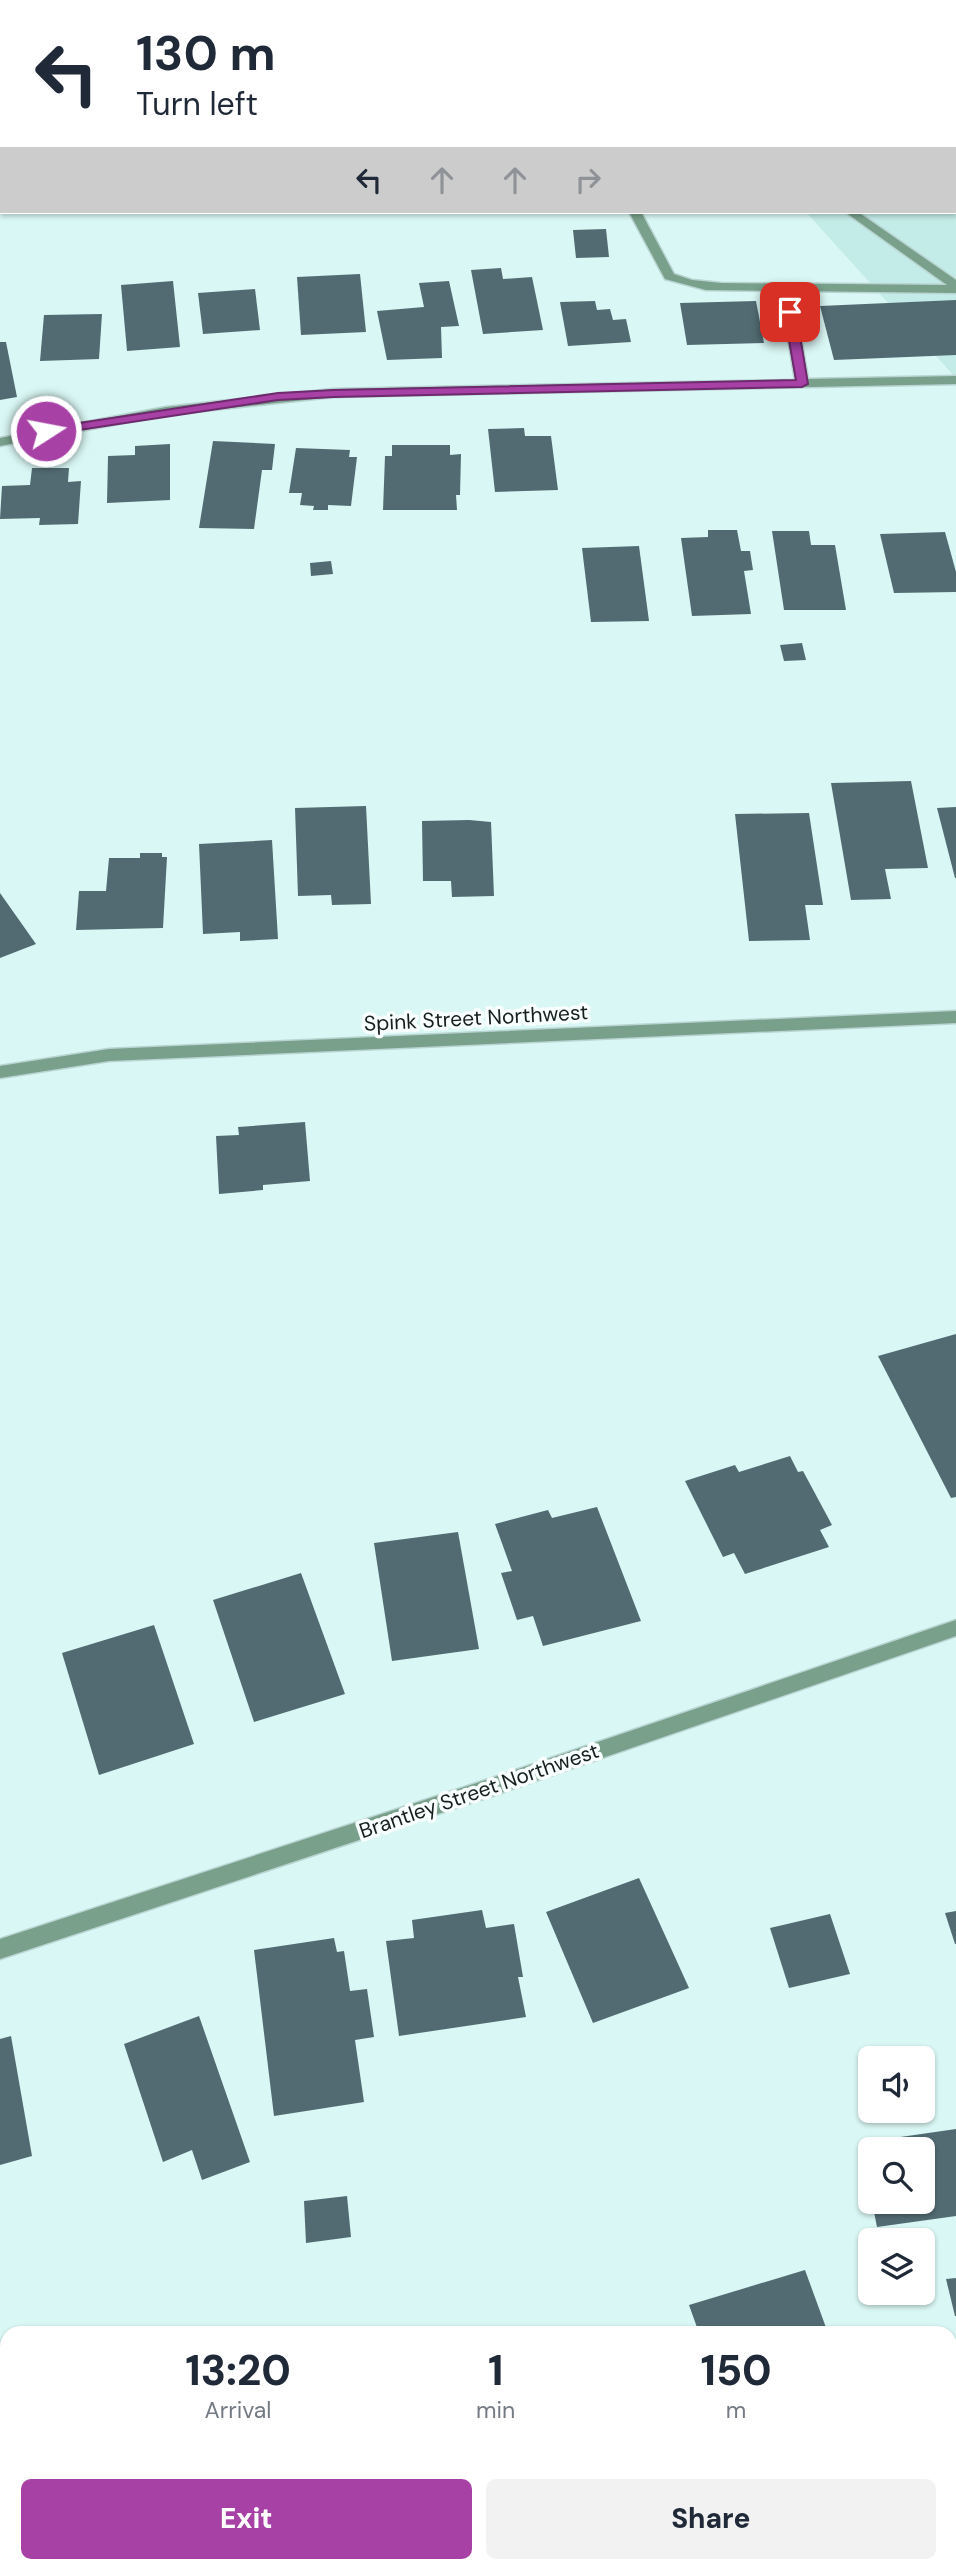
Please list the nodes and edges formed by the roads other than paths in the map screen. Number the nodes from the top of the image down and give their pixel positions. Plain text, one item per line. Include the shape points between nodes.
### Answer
1 (636, 214) edge
2 (854, 214) edge
3 (956, 287) edge
4 (786, 288) junction
5 (956, 380) edge
6 (802, 384) junction
7 (0, 442) edge
8 (956, 1017) edge
9 (0, 1072) edge
10 (956, 1628) edge
11 (0, 1949) edge

1 - 4 street via 668,276 702,287
2 - 3 street
3 - 4 street
4 - 6 street
5 - 6 street
6 - 7 street via 278,397 69,426
8 - 9 street, Spink Street Northwest via 108,1055
10 - 11 street, Brantley Street Northwest

